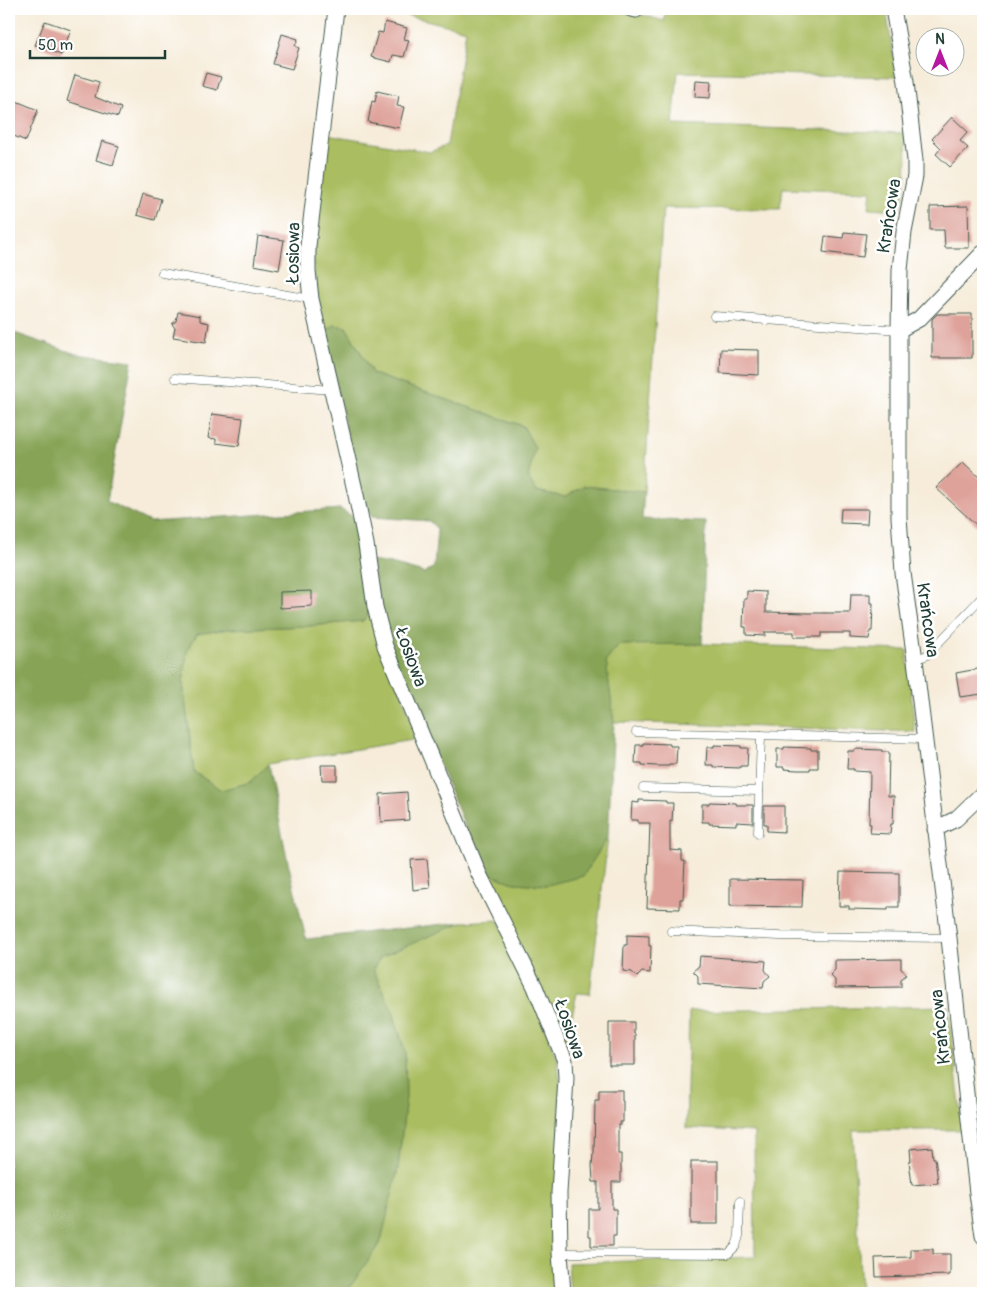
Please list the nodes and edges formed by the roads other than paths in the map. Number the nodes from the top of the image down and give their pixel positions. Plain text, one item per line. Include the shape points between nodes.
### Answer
1 (336, 9) edge
2 (893, 9) edge
3 (983, 253) edge
4 (162, 272) dead end
5 (312, 299) junction
6 (714, 316) dead end
7 (899, 330) junction
8 (175, 378) dead end
9 (332, 390) junction
10 (983, 596) edge
11 (915, 660) junction
12 (636, 732) dead end
13 (761, 735) junction
14 (924, 739) junction
15 (644, 788) dead end
16 (759, 792) junction
17 (983, 793) edge
18 (935, 829) junction
19 (758, 833) dead end
20 (671, 931) dead end
21 (949, 938) junction
22 (980, 1192) edge
23 (740, 1201) dead end
24 (983, 1236) edge
25 (560, 1253) junction
26 (563, 1293) edge

1 - 5 street, Łosiowa via 308,246
2 - 7 street, Krańcowa via 915,160 900,270
3 - 7 street via 919,319
4 - 5 lane
5 - 9 street, Łosiowa
6 - 7 lane
7 - 11 street, Krańcowa via 900,517 903,573
8 - 9 lane
9 - 25 street, Łosiowa via 385,646 478,874 535,987 565,1062 559,1193
10 - 11 lane via 927,655
11 - 14 street, Krańcowa
12 - 13 lane
13 - 14 lane
13 - 16 lane
14 - 18 street, Krańcowa
15 - 16 lane
16 - 19 lane
17 - 18 street via 956,819
18 - 21 street, Krańcowa
20 - 21 lane
21 - 22 street, Krańcowa
22 - 24 street, Krańcowa
23 - 25 lane via 739,1236 736,1246 728,1254
25 - 26 street, Łosiowa

